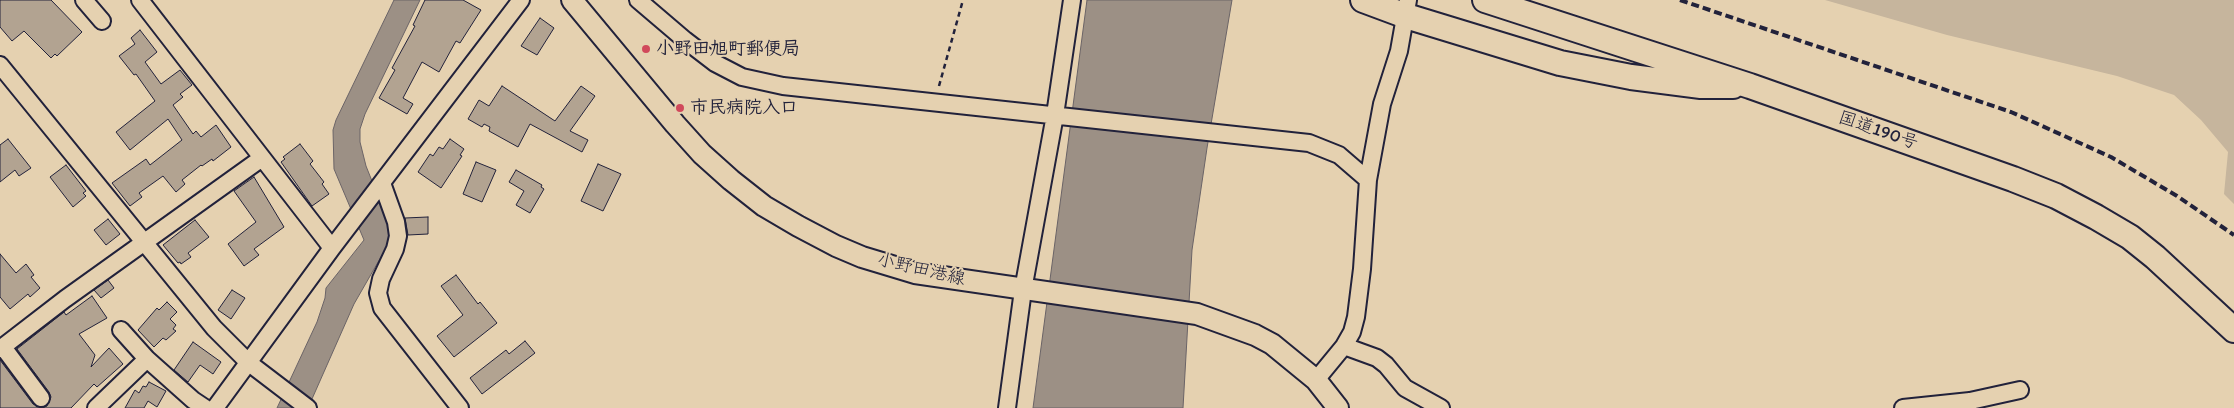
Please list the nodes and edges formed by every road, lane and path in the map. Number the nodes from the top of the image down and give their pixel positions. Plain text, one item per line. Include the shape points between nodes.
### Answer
1 (84, 0) edge
2 (140, 0) edge
3 (521, 0) edge
4 (572, 0) edge
5 (638, 0) edge
6 (963, 0) edge
7 (1072, 0) edge
8 (1363, 0) edge
9 (1485, 0) edge
10 (1407, 8) edge
11 (102, 21) dead end
12 (0, 64) edge
13 (1750, 86) junction
14 (937, 103) junction
15 (1062, 116) junction
16 (262, 158) junction
17 (1368, 180) junction
18 (380, 186) junction
19 (144, 243) junction
20 (332, 248) junction
21 (1031, 291) junction
22 (121, 330) dead end
23 (2234, 330) edge
24 (1344, 346) junction
25 (1, 348) edge
26 (147, 358) junction
27 (249, 363) junction
28 (1316, 380) junction
29 (2020, 390) dead end
30 (41, 398) dead end
31 (96, 408) edge
32 (206, 408) edge
33 (215, 408) edge
34 (308, 408) edge
35 (460, 408) edge
36 (1007, 408) edge
37 (1338, 408) edge
38 (1441, 408) edge
39 (1903, 408) edge

1 - 11 street
2 - 16 street
3 - 18 street
4 - 21 main road, 小野田港線 via 697,148 730,180 764,206 862,257 915,273
5 - 14 street via 715,63 742,77 783,86
6 - 14 path
7 - 15 street
8 - 10 highway
9 - 13 highway, 国道190号
10 - 13 highway via 1544,59 1589,70 1701,86
10 - 17 street via 1400,52 1382,104
12 - 19 street
13 - 23 highway, 国道190号 via 2013,179 2096,216 2130,237 2168,268
14 - 15 street
15 - 17 street via 1309,143 1339,155
15 - 21 street
16 - 19 street
16 - 20 street
17 - 24 street via 1356,317
18 - 20 street
18 - 35 street via 396,222 398,236 381,279 378,293 382,308
19 - 25 street
19 - 27 street via 214,328
20 - 27 street
21 - 28 main road, 小野田港線 via 1197,314 1272,344
21 - 36 street
22 - 26 street
24 - 28 street
24 - 38 street via 1377,358 1405,388
25 - 30 street
26 - 31 street
26 - 32 street
27 - 33 street
27 - 34 street
28 - 37 main road, 小野田港線
29 - 39 street via 1970,401

